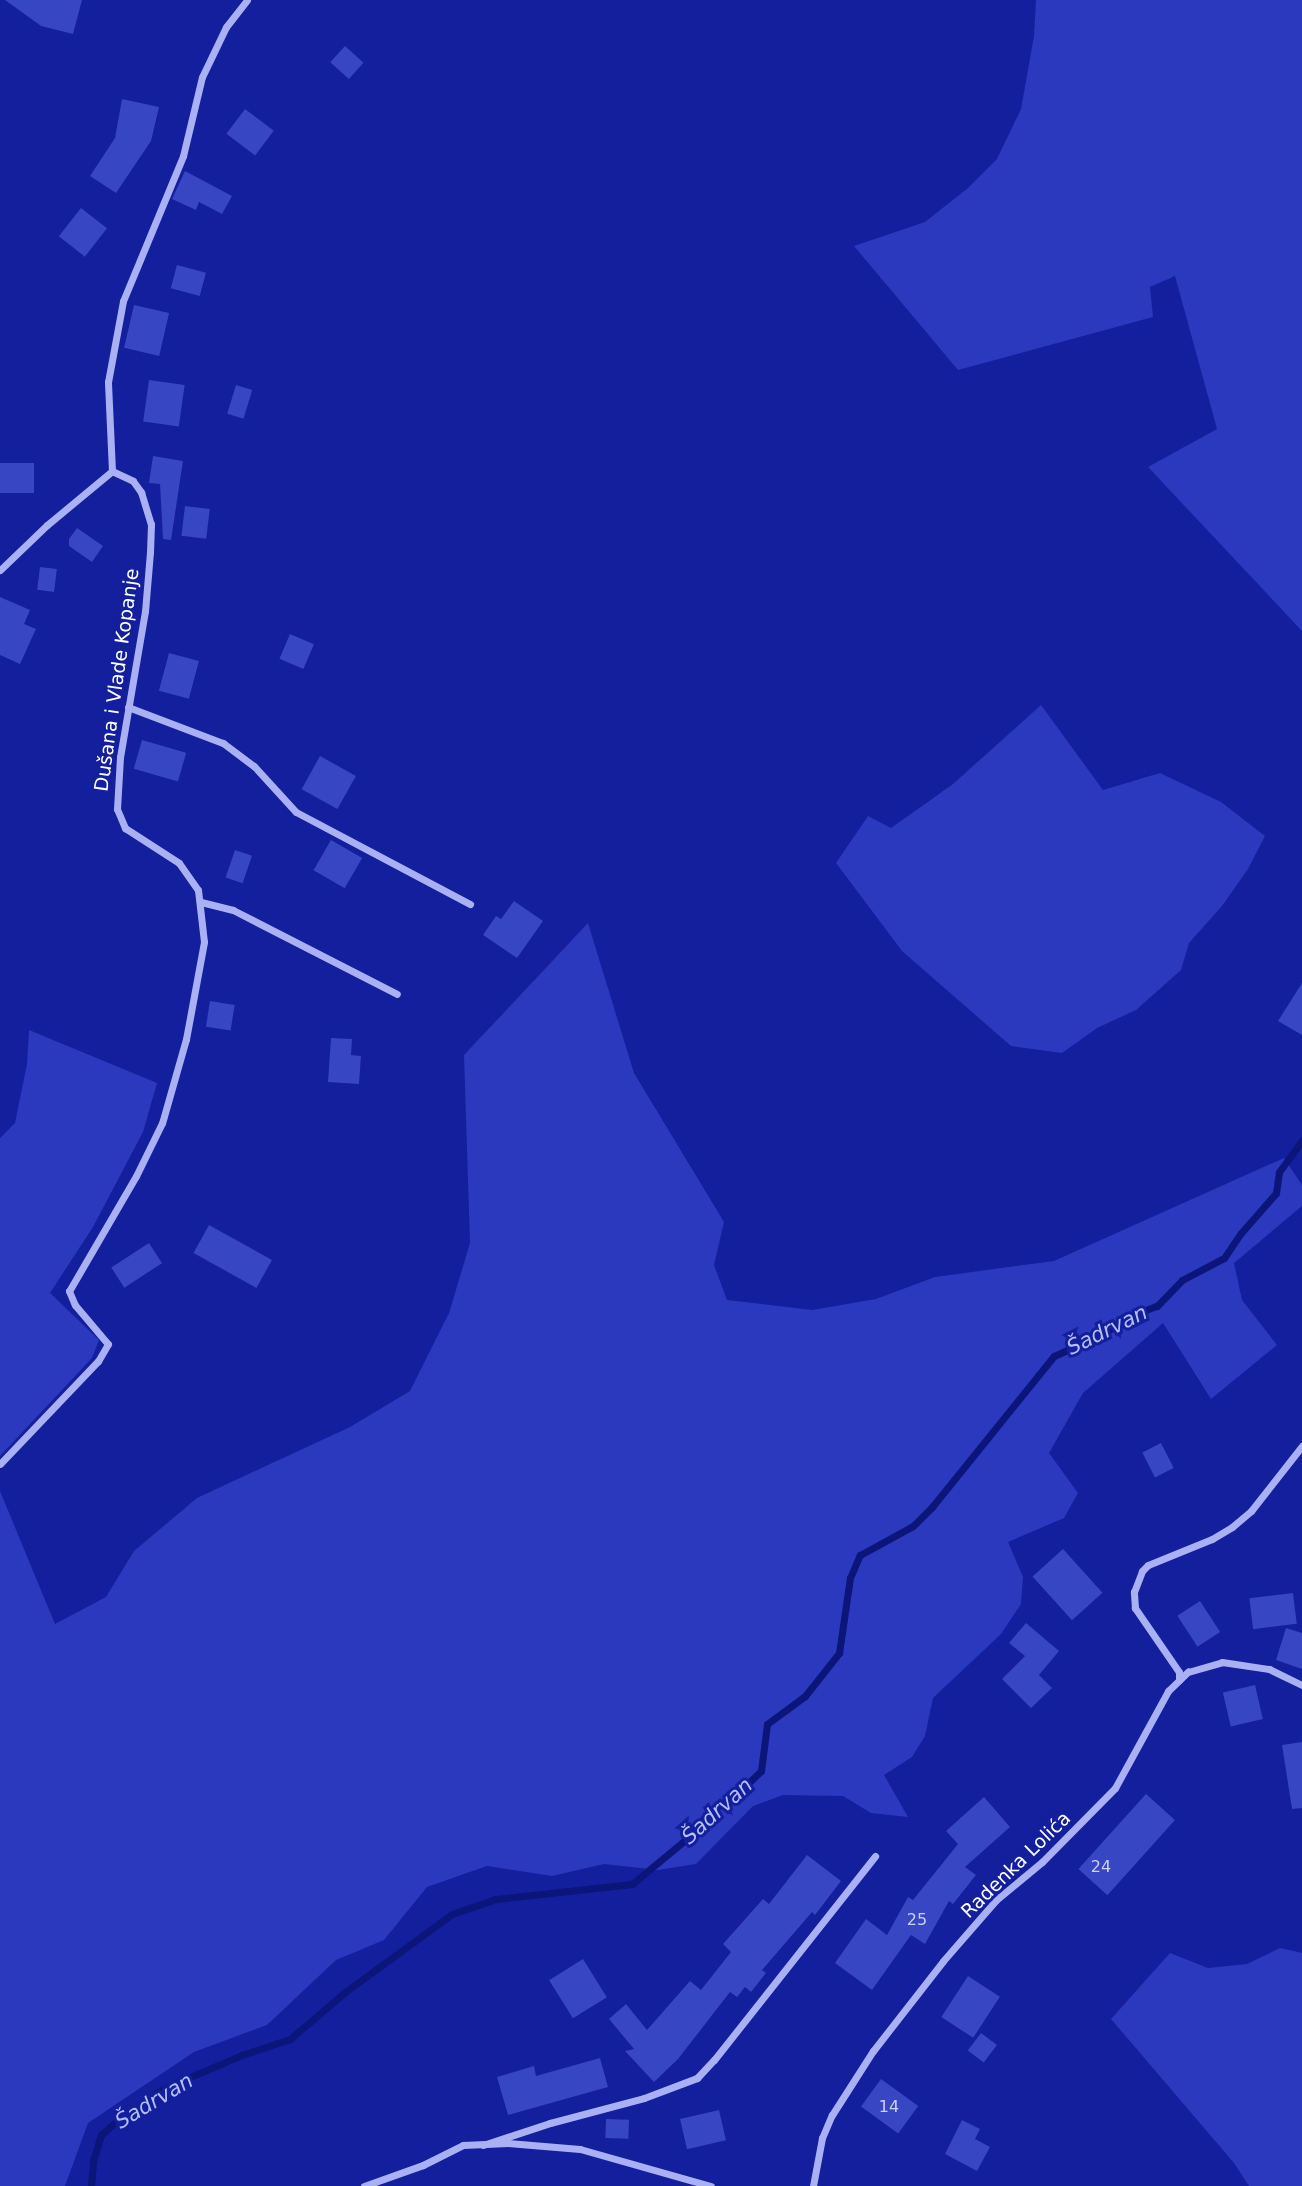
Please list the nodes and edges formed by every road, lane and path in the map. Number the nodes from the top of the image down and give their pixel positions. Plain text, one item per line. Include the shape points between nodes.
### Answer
1 (247, 0) edge
2 (112, 471) junction
3 (0, 570) edge
4 (128, 707) junction
5 (201, 902) junction
6 (470, 904) dead end
7 (397, 994) dead end
8 (1302, 1446) edge
9 (0, 1464) edge
10 (1179, 1680) junction
11 (1302, 1685) edge
12 (874, 1856) dead end
13 (483, 2145) junction
14 (364, 2186) edge
15 (711, 2186) edge
16 (813, 2186) edge

1 - 2 street via 226,27 202,76 183,156 122,301 108,382
2 - 3 street
2 - 4 street, Dušana i Vlade Kopanje via 133,481 151,524 145,611
4 - 5 street, Dušana i Vlade Kopanje via 116,797 119,819 141,841 179,863
4 - 6 street via 223,743 254,766 296,812
5 - 7 street via 233,910
5 - 9 street, Dušana i Vlade Kopanje via 204,942 197,992 162,1123 69,1291 108,1344
8 - 10 street via 1251,1511 1232,1527 1142,1571 1134,1592 1135,1608 1179,1672
10 - 11 street, Radenka Lolića via 1205,1665 1230,1662 1269,1669
10 - 16 street, Radenka Lolića via 1168,1690 1115,1787 1042,1862 996,1900 873,2052 832,2115 822,2138
12 - 13 street via 697,2078 634,2102
13 - 14 street via 463,2146
13 - 15 street via 556,2145

